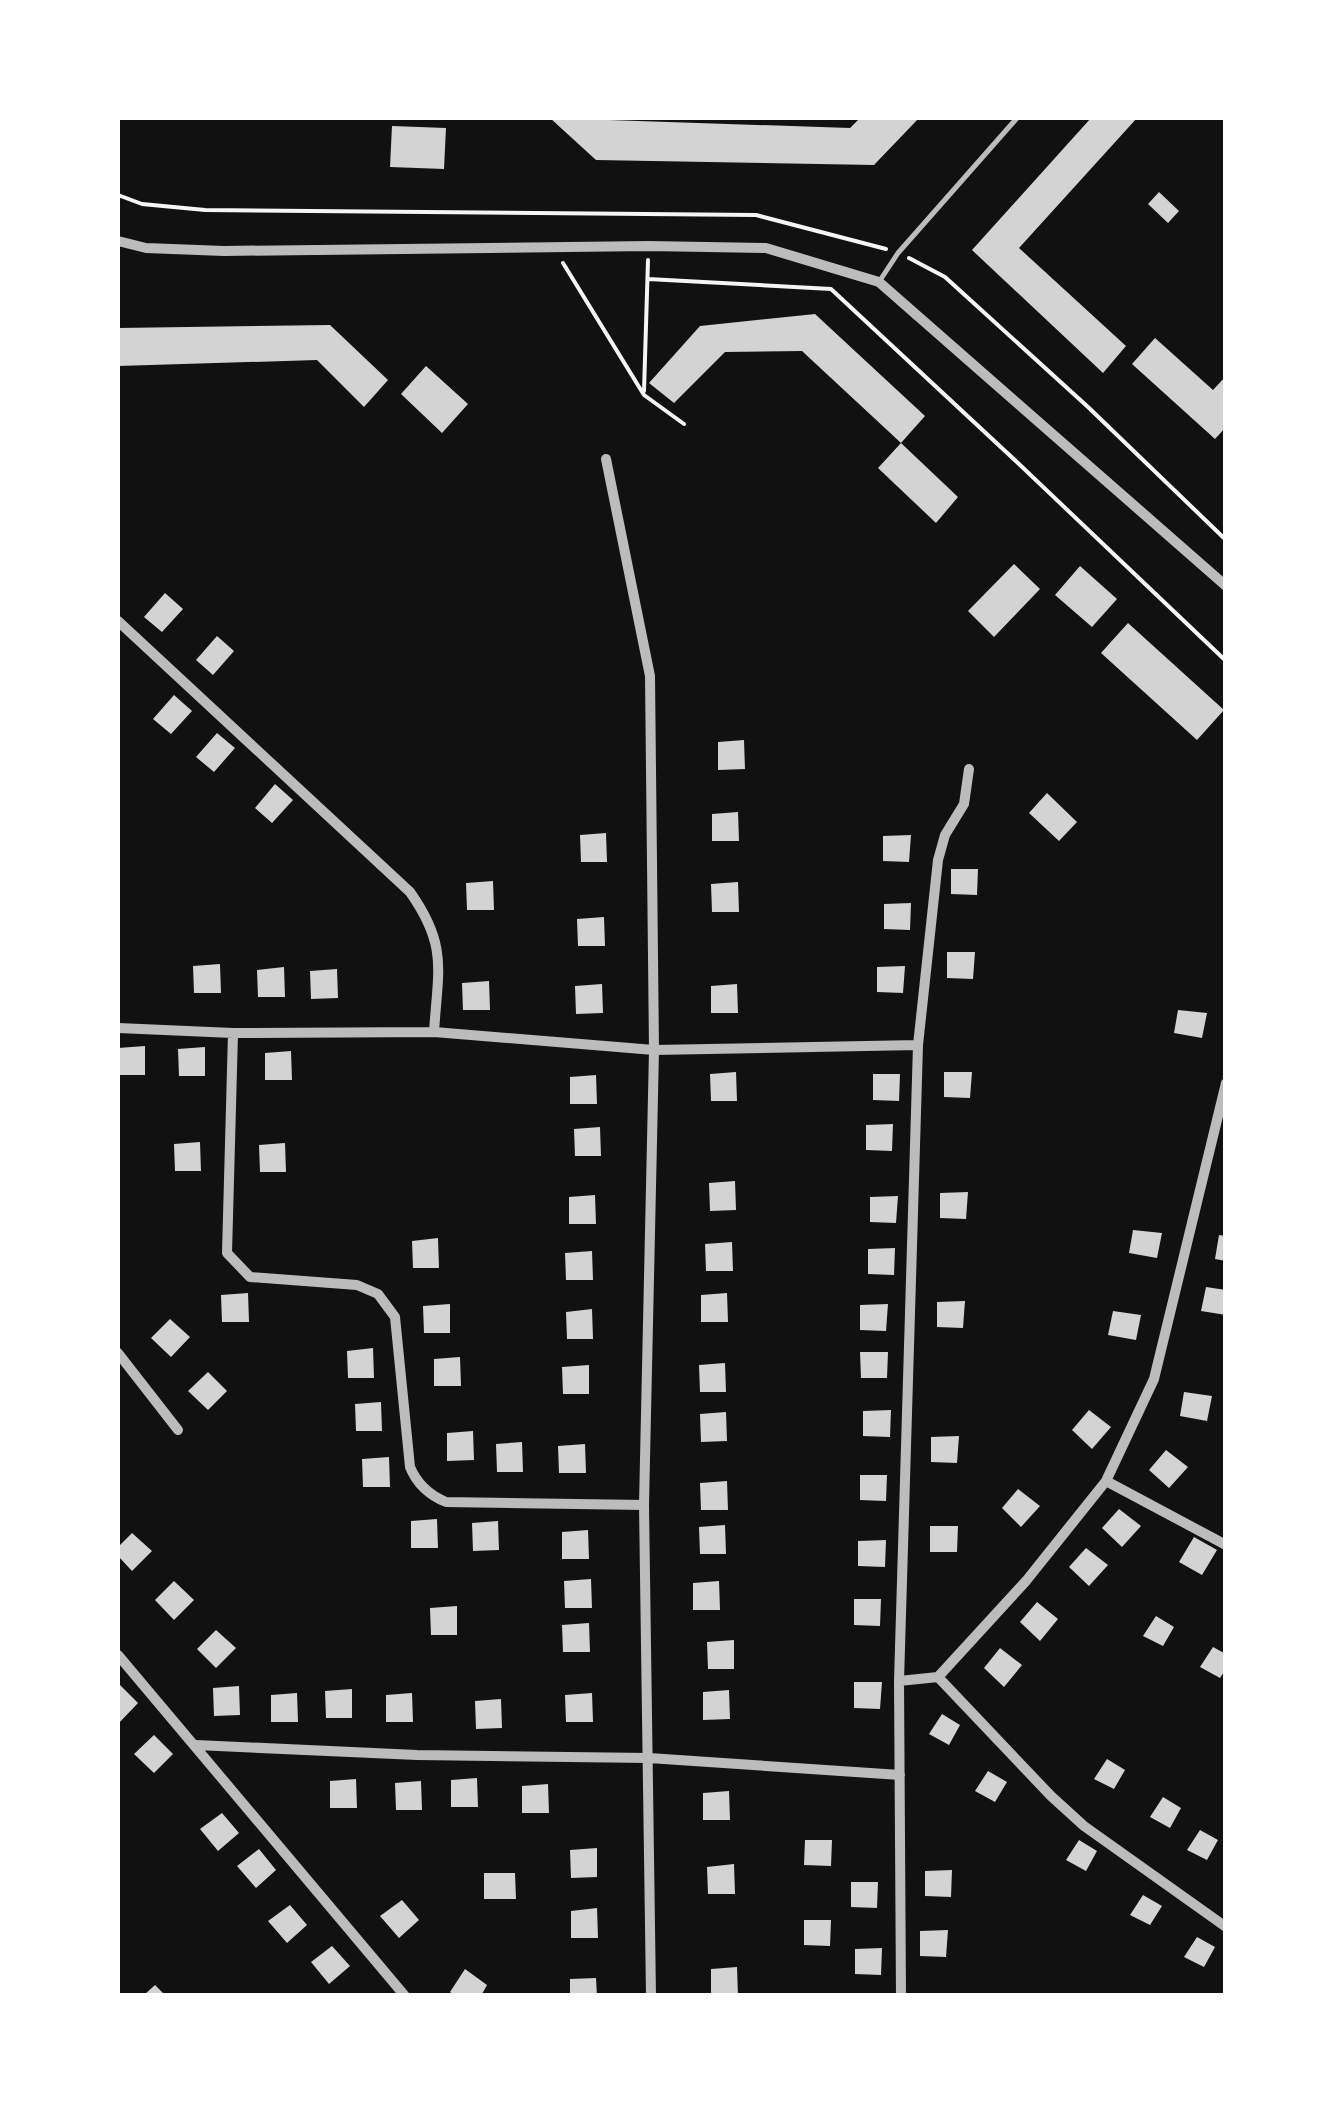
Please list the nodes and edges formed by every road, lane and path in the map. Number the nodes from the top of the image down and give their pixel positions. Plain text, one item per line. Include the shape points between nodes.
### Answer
1 (1017, 118) edge
2 (118, 195) edge
3 (650, 214) junction
4 (118, 241) edge
5 (648, 246) junction
6 (555, 248) junction
7 (898, 252) junction
8 (648, 279) junction
9 (880, 282) junction
10 (644, 396) junction
11 (684, 424) dead end
12 (606, 459) dead end
13 (1226, 540) edge
14 (1226, 586) edge
15 (118, 621) edge
16 (1226, 662) edge
17 (969, 768) dead end
18 (118, 1028) edge
19 (434, 1032) junction
20 (233, 1034) junction
21 (918, 1045) junction
22 (654, 1050) junction
23 (1226, 1083) edge
24 (118, 1353) edge
25 (178, 1430) dead end
26 (1106, 1480) junction
27 (644, 1505) junction
28 (1226, 1545) edge
29 (118, 1655) edge
30 (938, 1676) junction
31 (899, 1682) junction
32 (196, 1745) junction
33 (648, 1758) junction
34 (900, 1775) junction
35 (1226, 1927) edge
36 (405, 1996) edge
37 (651, 1996) edge
38 (900, 1996) edge

1 - 7 lane
2 - 3 path via 205,210
3 - 5 path
3 - 7 path via 756,215
4 - 6 street via 224,251
5 - 6 street
5 - 8 path
5 - 9 street via 766,248
6 - 10 path
7 - 9 lane
7 - 13 path via 945,277
8 - 10 path
8 - 16 path via 831,289
9 - 14 street
10 - 11 path
12 - 22 street via 650,676
15 - 19 street via 410,892 430,921 439,956
17 - 21 street via 964,804 938,860
18 - 20 street
19 - 20 street
19 - 22 street
20 - 27 street via 227,1253 250,1277 357,1285 378,1294 395,1317 416,1481 446,1502
21 - 22 street
21 - 31 street
22 - 27 street
23 - 26 street via 1154,1379
24 - 25 street
26 - 28 street
26 - 30 street
27 - 33 street
29 - 32 street
30 - 31 street
30 - 35 street via 1084,1826
31 - 34 street
32 - 33 street
32 - 36 street
33 - 34 street
33 - 37 street
34 - 38 street

